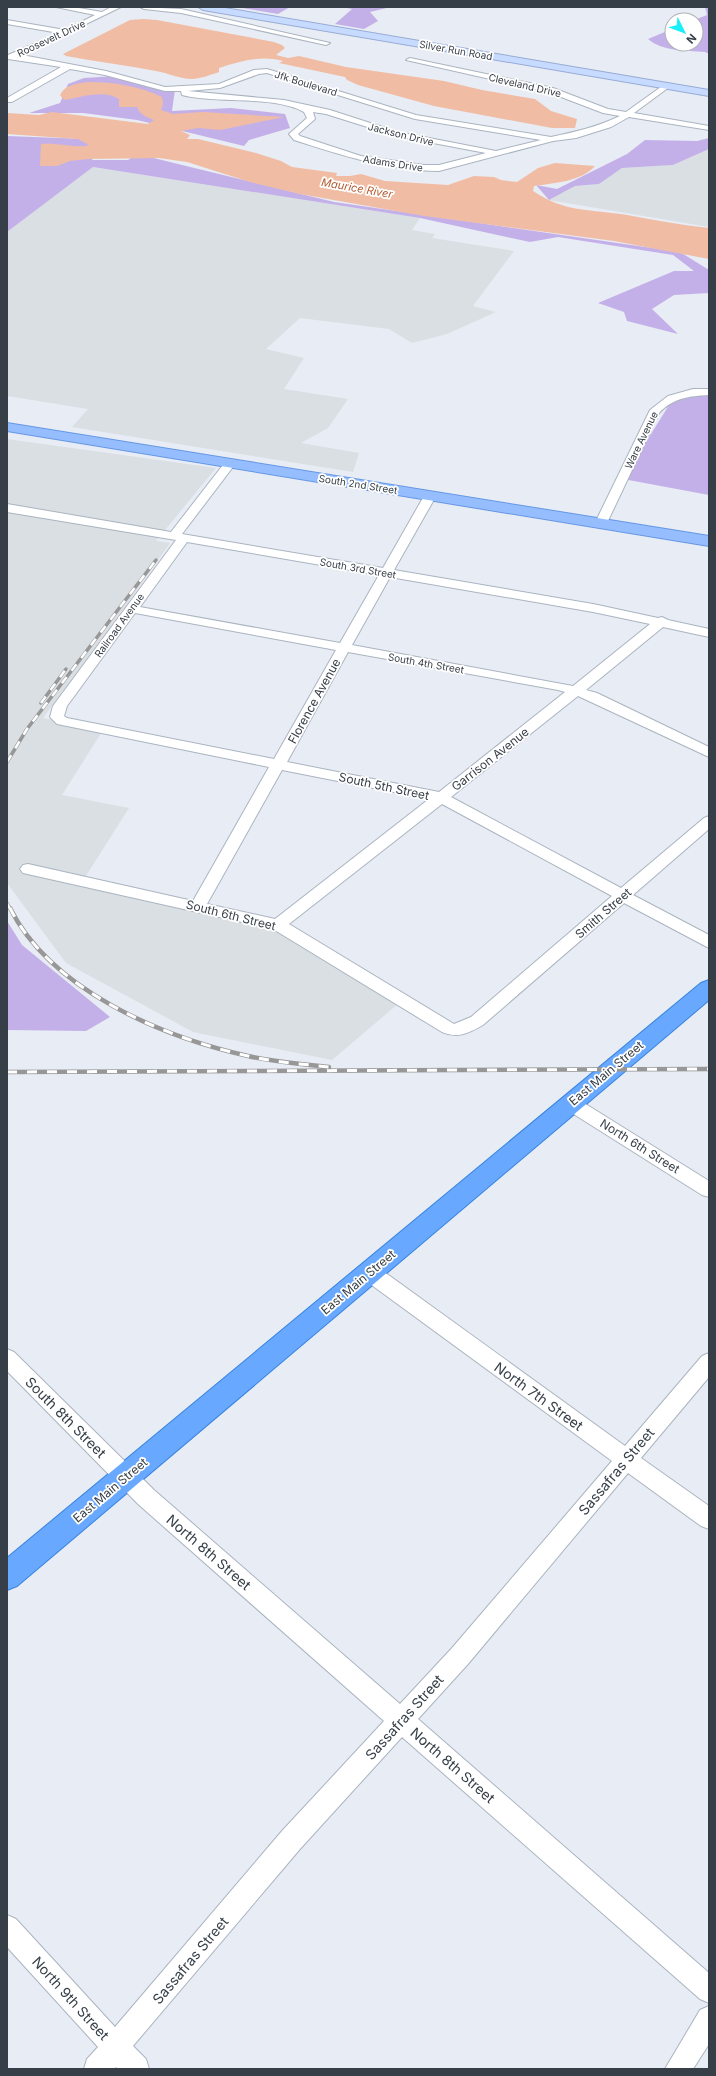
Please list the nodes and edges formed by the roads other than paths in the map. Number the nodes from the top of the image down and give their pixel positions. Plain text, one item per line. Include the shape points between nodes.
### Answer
1 (60, 7) edge
2 (117, 7) edge
3 (144, 7) edge
4 (203, 7) edge
5 (102, 14) junction
6 (7, 22) edge
7 (66, 32) junction
8 (326, 43) dead end
9 (15, 45) dead end
10 (30, 48) junction
11 (10, 57) edge
12 (410, 60) dead end
13 (69, 66) junction
14 (665, 86) junction
15 (184, 89) junction
16 (709, 93) edge
17 (9, 100) dead end
18 (306, 109) junction
19 (627, 115) junction
20 (709, 128) edge
21 (553, 139) junction
22 (498, 154) junction
23 (709, 392) edge
24 (7, 427) edge
25 (230, 463) junction
26 (430, 496) junction
27 (7, 508) edge
28 (601, 524) junction
29 (179, 537) junction
30 (709, 541) edge
31 (386, 573) junction
32 (132, 609) junction
33 (662, 621) junction
34 (709, 633) edge
35 (344, 648) junction
36 (576, 690) junction
37 (57, 714) joint
38 (709, 753) edge
39 (278, 764) junction
40 (440, 798) junction
41 (709, 821) edge
42 (28, 869) dead end
43 (623, 896) junction
44 (198, 906) junction
45 (278, 925) junction
46 (709, 942) edge
47 (709, 988) edge
48 (497, 1004) joint
49 (570, 1103) junction
50 (709, 1190) edge
51 (369, 1272) junction
52 (7, 1358) edge
53 (709, 1362) edge
54 (626, 1459) junction
55 (126, 1477) junction
56 (709, 1519) edge
57 (7, 1576) edge
58 (402, 1720) junction
59 (7, 1928) edge
60 (709, 1990) edge
61 (709, 2019) edge
62 (116, 2047) junction
63 (97, 2069) edge
64 (136, 2069) edge
65 (678, 2069) edge

1 - 5 street
2 - 5 street, Roosevelt Drive
3 - 8 street via 181,11
4 - 14 main road, Silver Run Road
5 - 7 street, Roosevelt Drive
6 - 7 street
7 - 10 street, Roosevelt Drive
9 - 10 street
10 - 11 street, Roosevelt Drive
11 - 13 street, Jfk Boulevard
12 - 19 street, Cleveland Drive via 550,90 596,109
13 - 15 street, Jfk Boulevard via 149,86
13 - 17 street
14 - 16 main road, Silver Run Road
14 - 19 street, Adams Drive
15 - 18 street via 185,93 193,95 285,104
15 - 21 street, Jfk Boulevard via 220,86 266,71 415,117
18 - 22 street, Jackson Drive via 327,112 396,134
18 - 22 street, Adams Drive via 311,114 311,119 293,134 297,138 360,158 439,168
19 - 20 street, Cleveland Drive
19 - 21 street, Adams Drive via 608,125
21 - 22 street, Adams Drive
23 - 28 street, Ware Avenue via 687,393 671,398 654,412
24 - 25 main road, South 2nd Street
25 - 26 main road, South 2nd Street
25 - 29 street, Railroad Avenue
26 - 28 main road, South 2nd Street
26 - 31 street, Florence Avenue
27 - 29 street, South 3rd Street
28 - 30 main road, South 2nd Street
29 - 31 street, South 3rd Street
29 - 32 street, Railroad Avenue
31 - 33 street, South 3rd Street
31 - 35 street, Florence Avenue
32 - 35 street, South 4th Street
32 - 37 street, Railroad Avenue via 60,706
33 - 34 street, South 3rd Street
33 - 36 street, Garrison Avenue
35 - 36 street, South 4th Street
35 - 39 street, Florence Avenue
36 - 38 street, South 4th Street
36 - 40 street, Garrison Avenue
37 - 39 street, South 5th Street via 62,721
39 - 40 street, South 5th Street
39 - 44 street, Florence Avenue
40 - 43 street, South 5th Street
40 - 45 street, Garrison Avenue
41 - 43 street, Smith Street
42 - 44 street, South 6th Street
43 - 46 street, South 5th Street
43 - 48 street, Smith Street
44 - 45 street, South 6th Street
45 - 48 street, South 6th Street via 453,1030 468,1027
47 - 49 highway, East Main Street
49 - 50 street, North 6th Street
49 - 51 highway, East Main Street
51 - 54 street, North 7th Street
51 - 55 highway, East Main Street
52 - 55 street, South 8th Street
53 - 54 street, Sassafras Street
54 - 56 street, North 7th Street
54 - 58 street, Sassafras Street via 460,1656
55 - 57 highway, East Main Street
55 - 58 street, North 8th Street
58 - 60 street, North 8th Street
58 - 62 street, Sassafras Street via 291,1840
59 - 62 street, North 9th Street
61 - 65 street
62 - 63 street, Sassafras Street
62 - 64 street, North 9th Street

